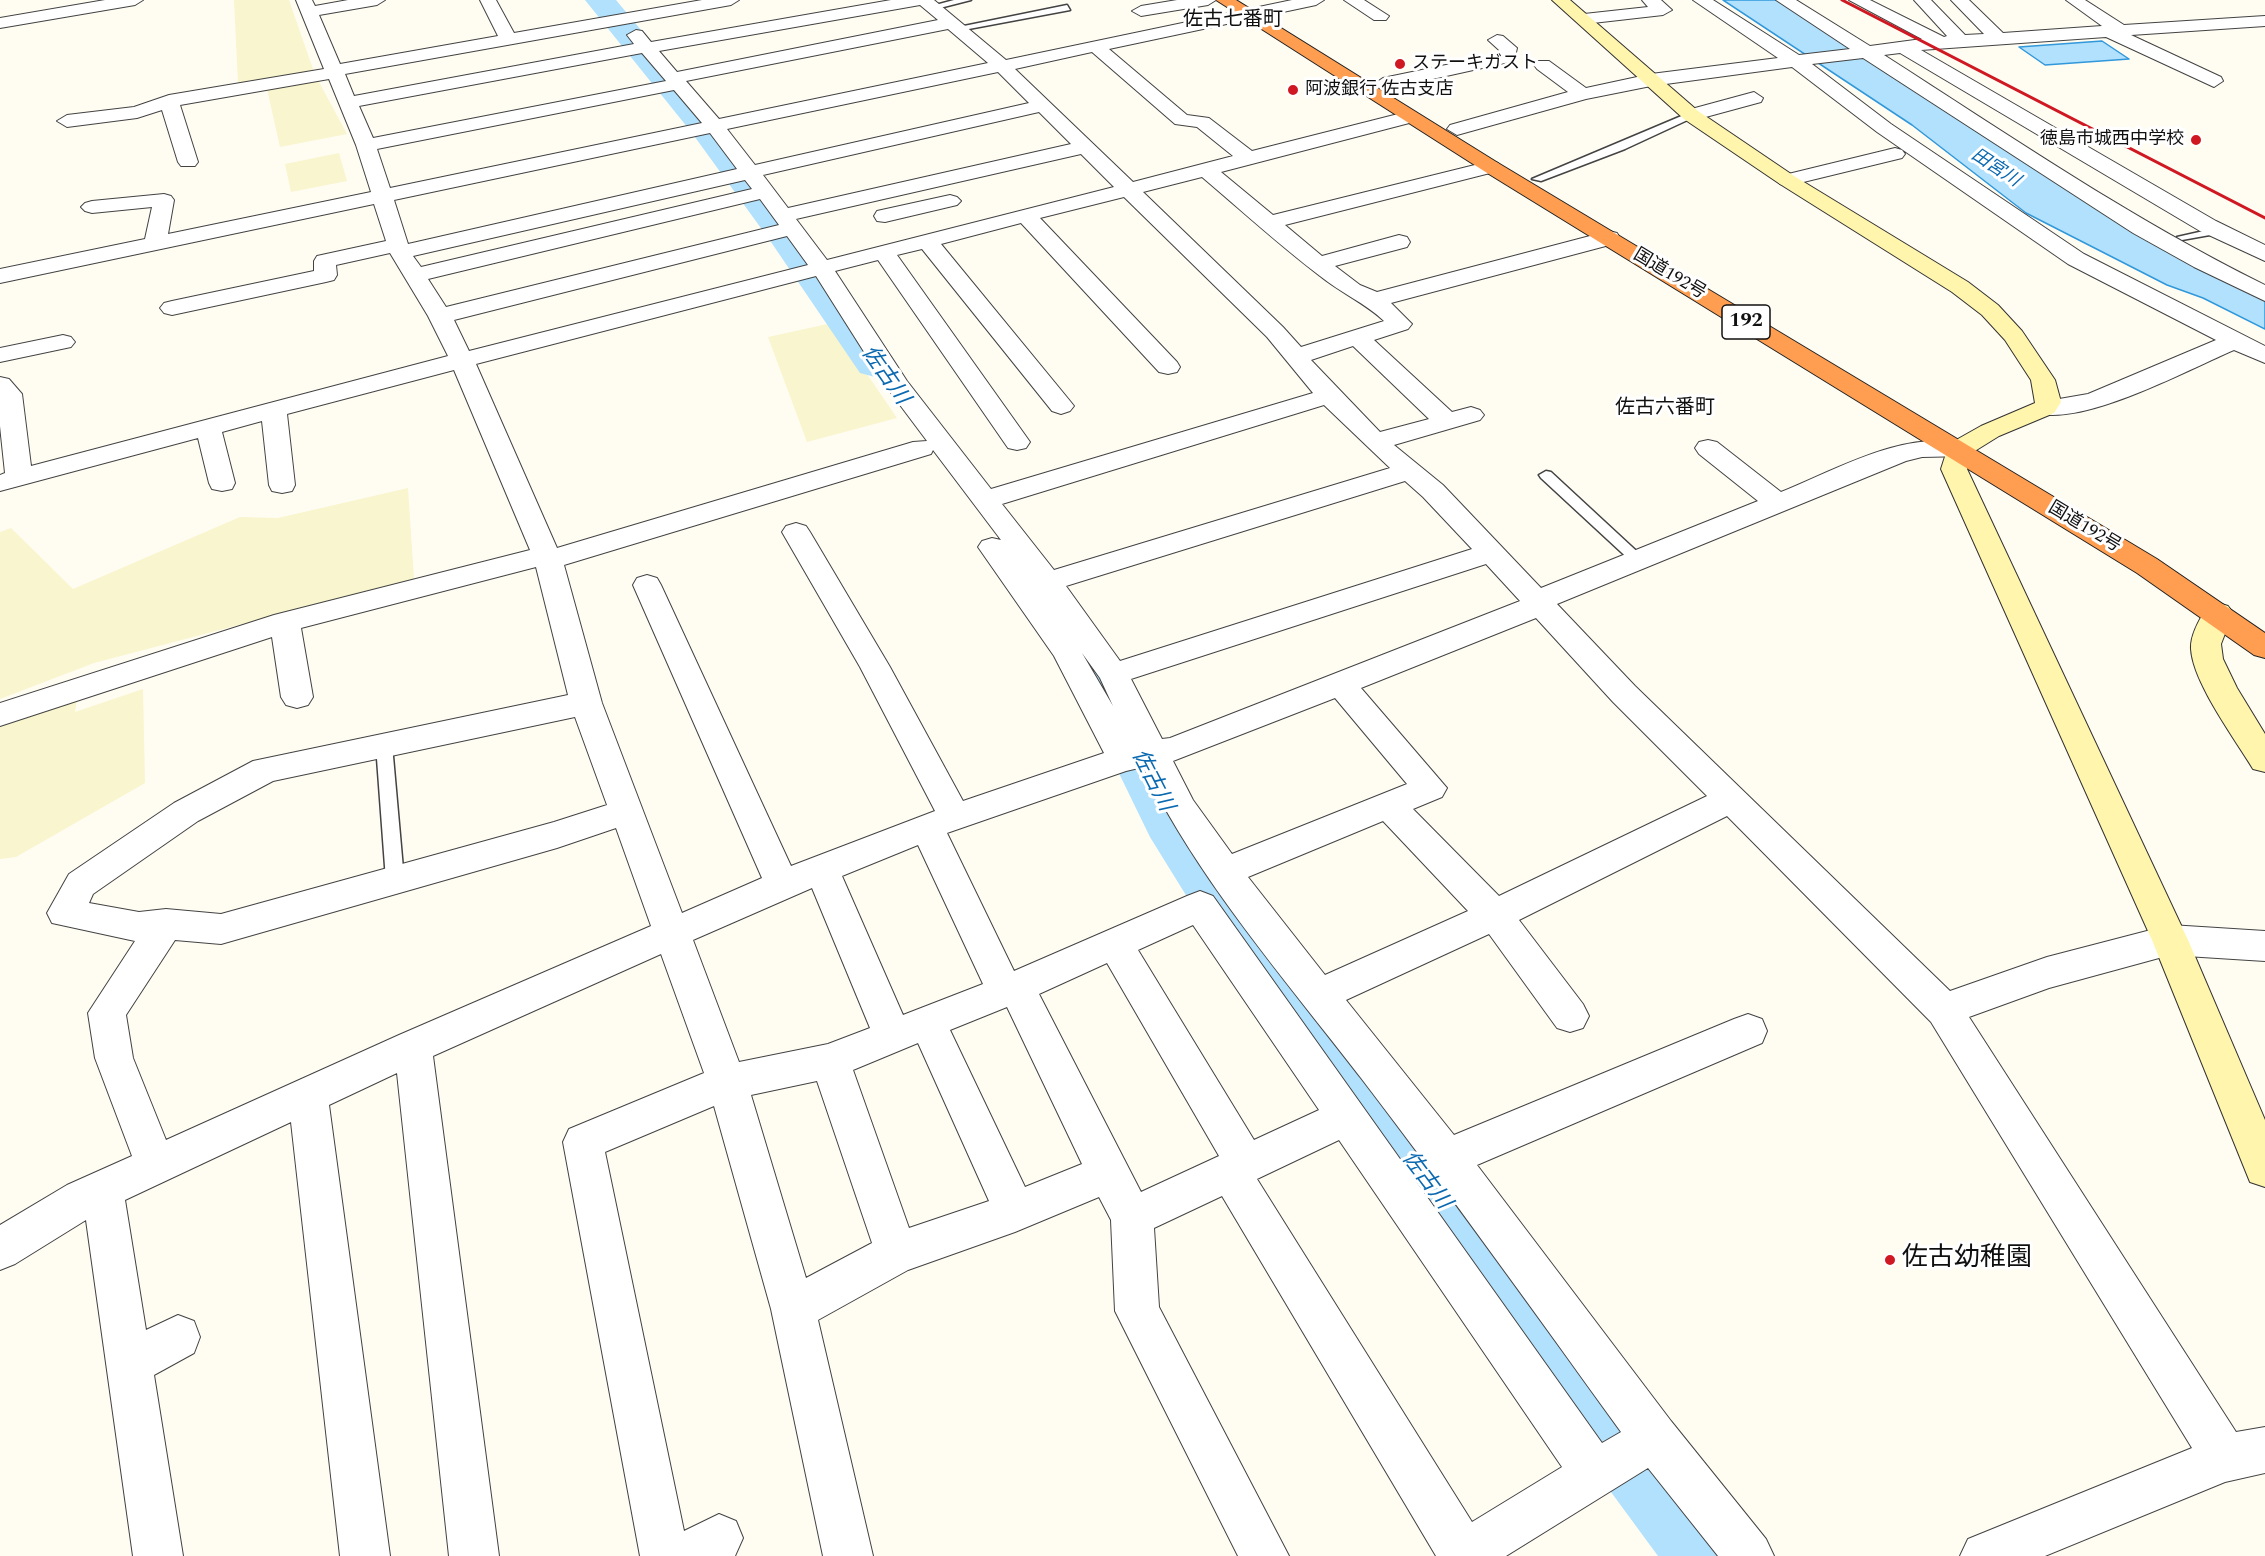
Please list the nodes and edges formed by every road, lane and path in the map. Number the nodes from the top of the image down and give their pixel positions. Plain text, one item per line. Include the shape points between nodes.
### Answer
1 (135, 0) edge
2 (377, 0) edge
3 (488, 0) edge
4 (610, 0) edge
5 (731, 0) edge
6 (1208, 0) edge
7 (1224, 0) edge
8 (1316, 0) edge
9 (1352, 0) edge
10 (1560, 0) edge
11 (1650, 0) edge
12 (1701, 0) edge
13 (1785, 0) edge
14 (1857, 0) edge
15 (1922, 0) edge
16 (1959, 0) edge
17 (2074, 0) edge
18 (306, 6) edge
19 (1067, 8) dead end
20 (1252, 9) edge
21 (1141, 11) dead end
22 (2193, 11) dead end
23 (946, 13) edge
24 (1380, 16) dead end
25 (2, 17) edge
26 (1584, 19) junction
27 (617, 20) junction
28 (2265, 21) edge
29 (2213, 24) junction
30 (2115, 31) junction
31 (508, 38) junction
32 (1998, 38) junction
33 (1497, 40) dead end
34 (1961, 41) junction
35 (1941, 42) junction
36 (1094, 45) junction
37 (643, 48) junction
38 (1905, 48) junction
39 (1864, 53) junction
40 (1800, 61) junction
41 (1000, 64) junction
42 (1543, 65) dead end
43 (333, 72) junction
44 (772, 73) dead end
45 (1651, 81) junction
46 (2214, 81) dead end
47 (672, 83) junction
48 (1383, 84) junction
49 (1583, 94) junction
50 (1755, 98) dead end
51 (92, 99) dead end
52 (173, 100) junction
53 (347, 104) junction
54 (1041, 106) junction
55 (1691, 115) junction
56 (1410, 117) junction
57 (67, 121) dead end
58 (708, 126) junction
59 (1457, 129) junction
60 (366, 145) junction
61 (1895, 154) dead end
62 (1249, 159) junction
63 (1089, 161) junction
64 (188, 162) dead end
65 (1491, 167) junction
66 (1205, 169) junction
67 (743, 173) junction
68 (1537, 179) junction
69 (1787, 180) junction
70 (1129, 190) junction
71 (758, 194) junction
72 (381, 195) junction
73 (965, 198) dead end
74 (92, 207) dead end
75 (885, 216) dead end
76 (1027, 217) junction
77 (1271, 222) junction
78 (784, 226) junction
79 (2217, 231) junction
80 (2182, 237) dead end
81 (1609, 238) junction
82 (928, 242) junction
83 (1399, 242) dead end
84 (155, 245) junction
85 (884, 253) junction
86 (2265, 254) edge
87 (404, 258) junction
88 (1318, 264) junction
89 (814, 270) junction
90 (0, 276) edge
91 (2265, 294) edge
92 (1375, 300) junction
93 (172, 308) dead end
94 (440, 316) junction
95 (1357, 338) junction
96 (2234, 341) junction
97 (63, 342) dead end
98 (0, 355) edge
99 (2265, 356) edge
100 (1295, 357) junction
101 (462, 360) junction
102 (1168, 367) dead end
103 (0, 384) edge
104 (1329, 396) junction
105 (1061, 406) dead end
106 (2045, 408) junction
107 (274, 409) junction
108 (208, 427) junction
109 (1017, 442) dead end
110 (1375, 442) junction
111 (1966, 445) junction
112 (922, 448) dead end
113 (1708, 448) dead end
114 (1409, 471) junction
115 (1546, 476) dead end
116 (9, 481) edge
117 (222, 483) dead end
118 (282, 485) dead end
119 (971, 502) junction
120 (1779, 504) junction
121 (796, 532) dead end
122 (1490, 554) junction
123 (547, 557) junction
124 (1639, 561) junction
125 (1048, 582) junction
126 (647, 585) dead end
127 (1536, 602) junction
128 (2225, 605) junction
129 (285, 622) junction
130 (2265, 648) edge
131 (1113, 674) junction
132 (1340, 684) junction
133 (297, 697) dead end
134 (586, 703) junction
135 (0, 715) edge
136 (384, 745) junction
137 (1138, 756) junction
138 (2265, 760) edge
139 (1731, 799) junction
140 (1388, 805) junction
141 (627, 811) junction
142 (941, 822) junction
143 (822, 869) junction
144 (1225, 872) junction
145 (395, 880) junction
146 (782, 885) junction
147 (1495, 915) junction
148 (166, 924) junction
149 (673, 933) junction
150 (2170, 940) junction
151 (1114, 942) junction
152 (2265, 946) edge
153 (1011, 989) junction
154 (1319, 995) junction
155 (1944, 1010) junction
156 (1570, 1016) dead end
157 (910, 1029) junction
158 (1748, 1031) dead end
159 (413, 1047) junction
160 (830, 1061) junction
161 (727, 1082) junction
162 (308, 1095) junction
163 (1346, 1117) junction
164 (1446, 1158) junction
165 (156, 1166) junction
166 (1238, 1168) junction
167 (2265, 1168) edge
168 (1108, 1173) junction
169 (103, 1190) junction
170 (1015, 1212) junction
171 (1132, 1217) junction
172 (0, 1249) edge
173 (897, 1253) junction
174 (793, 1309) junction
175 (178, 1338) dead end
176 (129, 1364) junction
177 (1628, 1454) junction
178 (2245, 1454) edge
179 (1462, 1555) edge
180 (158, 1556) edge
181 (365, 1556) edge
182 (474, 1556) edge
183 (665, 1556) edge
184 (848, 1556) edge
185 (1264, 1556) edge
186 (1749, 1556) edge
187 (1985, 1556) edge

1 - 25 street
2 - 18 street
3 - 31 street
4 - 27 street
5 - 27 street
6 - 21 street
7 - 20 highway, 国道192号 / 192
8 - 20 street
9 - 24 street
10 - 26 street
11 - 26 street via 1663,10
12 - 40 street
13 - 39 street
14 - 35 street
15 - 34 street
16 - 32 street
17 - 30 street
18 - 43 street
19 - 23 lane
20 - 36 street
20 - 48 highway, 国道192号 / 192
20 - 56 highway, 国道192号 / 192
22 - 29 street
23 - 37 street
23 - 41 street
23 - 44 street
23 - 47 street
26 - 45 street
27 - 31 street
27 - 37 street
28 - 29 street
29 - 30 street
30 - 32 street
30 - 46 street
31 - 43 street
32 - 34 street
33 - 48 street via 1508,48 1508,57
34 - 35 street
35 - 38 street
36 - 41 street
36 - 62 street via 1182,120 1202,122
37 - 47 street
37 - 53 street
38 - 39 street
38 - 79 street
39 - 40 street
39 - 91 street via 2172,246
40 - 45 street
40 - 96 street via 1884,128 2076,259
41 - 54 street
41 - 58 street
42 - 49 street
43 - 52 street
43 - 53 street
45 - 49 street
45 - 55 street
47 - 58 street
47 - 60 street
48 - 59 highway, 国道192号 / 192
49 - 59 street
50 - 55 street
51 - 52 street
52 - 57 street via 137,112
52 - 64 street
53 - 60 street
54 - 63 street
54 - 67 street
55 - 68 lane
55 - 69 street
56 - 62 street
56 - 65 highway, 国道192号 / 192
58 - 67 street
58 - 72 street
59 - 68 highway, 国道192号 / 192
60 - 72 street
61 - 69 street
62 - 66 street
63 - 70 street
63 - 78 street
65 - 77 street
65 - 81 highway, 国道192号 / 192
66 - 70 street
66 - 77 street
67 - 71 street
67 - 87 street
68 - 111 highway, 国道192号 / 192 via 1774,317
69 - 106 street via 1960,287 1990,310 2014,336 2043,380 2048,402
70 - 76 street
70 - 100 street via 1275,332
71 - 78 street
71 - 87 street
72 - 84 street
72 - 87 street
73 - 75 street
74 - 84 street via 164,200
76 - 82 street
76 - 102 street
77 - 88 street
78 - 89 street
78 - 94 street
79 - 80 lane
79 - 86 street
81 - 92 street
81 - 111 highway, 国道192号 / 192
82 - 85 street
82 - 105 street
83 - 88 street
84 - 90 street
85 - 89 street
85 - 109 street
87 - 93 street via 325,261 326,275
87 - 94 street
88 - 92 street via 1352,290
89 - 101 street
89 - 119 street via 897,385
92 - 95 street via 1400,324
94 - 101 street
95 - 100 street
95 - 110 street via 1459,419
96 - 99 street
96 - 106 street via 2097,399
97 - 98 street
100 - 104 street
101 - 107 street
101 - 123 street
103 - 116 street via 9,394
104 - 110 street
104 - 119 street
106 - 111 street
107 - 108 street
107 - 118 street
108 - 116 street
108 - 117 street
110 - 114 street
111 - 120 street via 1897,455
111 - 128 highway, 国道192号 / 192
111 - 150 street via 1954,469
112 - 123 street
113 - 120 street
114 - 122 street via 1433,491
114 - 125 street
115 - 124 lane
119 - 125 street
119 - 137 street via 1101,708
120 - 124 street
121 - 142 street via 875,667
122 - 127 street
122 - 131 street
123 - 129 street
123 - 134 street
124 - 127 street
125 - 131 street
126 - 146 street
127 - 132 street via 1526,611
127 - 139 street
128 - 130 highway, 国道192号 / 192
128 - 138 street via 2206,647 2208,658
129 - 133 street
129 - 135 street
131 - 137 street
132 - 137 street via 1175,749
132 - 140 street via 1430,788
134 - 136 street
134 - 141 street
136 - 145 lane
136 - 148 street via 265,770 186,812 81,884 65,914 139,927
137 - 142 street
137 - 144 street
139 - 147 street
139 - 155 street
140 - 144 street
140 - 147 street
141 - 145 street via 558,835
141 - 149 street
142 - 143 street
142 - 153 street
143 - 146 street
143 - 157 street
144 - 154 street
145 - 148 street via 221,929
146 - 149 street
147 - 154 street
147 - 156 street
148 - 165 street via 107,1013 114,1058
149 - 159 street
149 - 161 street
150 - 152 street
150 - 155 street via 2047,973
150 - 167 street
151 - 153 street
151 - 163 street via 1200,906
151 - 166 street
153 - 157 street
153 - 168 street
154 - 164 street
155 - 178 street
157 - 160 street
157 - 170 street
158 - 164 street
159 - 162 street
159 - 182 street
160 - 161 street
160 - 173 street
161 - 174 street
161 - 183 street via 583,1142
162 - 165 street
162 - 181 street
163 - 166 street
163 - 177 street
164 - 177 street
165 - 169 street
166 - 171 street
166 - 179 street
168 - 170 street
168 - 171 street
169 - 172 street
169 - 176 street
170 - 173 street
171 - 185 street via 1137,1311
173 - 174 street
174 - 184 street
175 - 176 street
176 - 180 street
177 - 179 street
177 - 186 street
178 - 187 street

